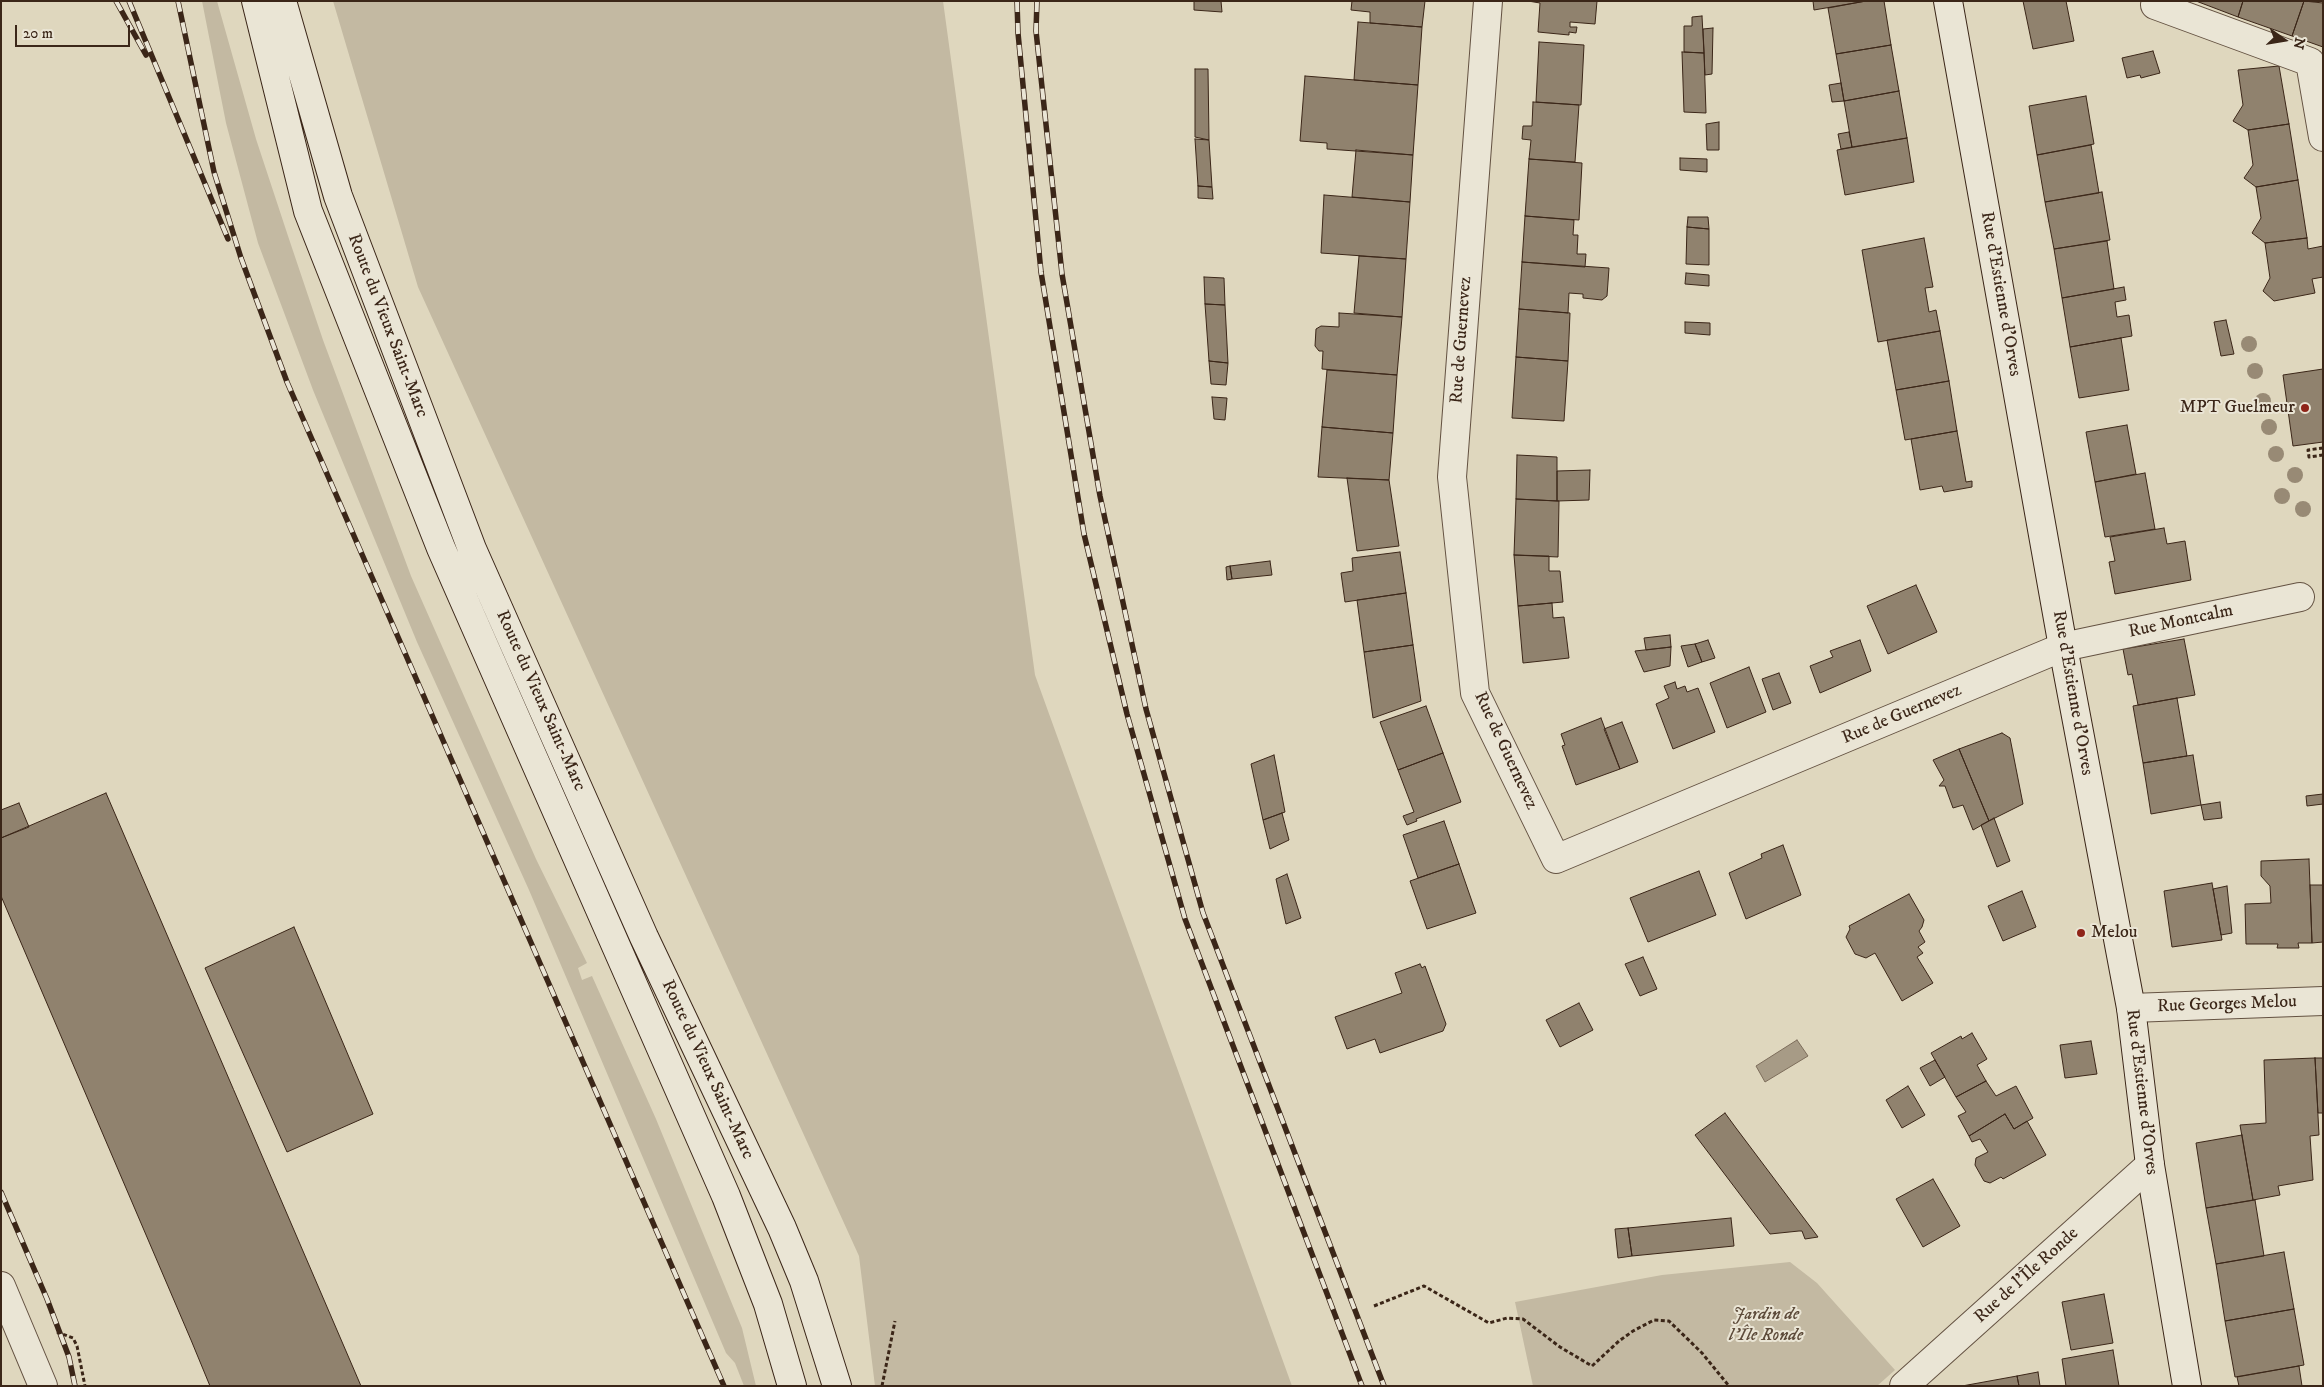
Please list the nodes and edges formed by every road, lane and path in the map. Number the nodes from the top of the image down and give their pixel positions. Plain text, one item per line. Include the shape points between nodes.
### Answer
1 (256, 1) edge
2 (282, 1) edge
3 (1488, 1) edge
4 (1948, 1) edge
5 (2156, 1) edge
6 (2323, 137) edge
7 (2323, 448) edge
8 (2323, 455) edge
9 (2300, 597) dead end
10 (2063, 647) junction
11 (2323, 1001) edge
12 (2131, 1008) junction
13 (2150, 1165) junction
14 (3, 1294) edge
15 (1374, 1306) dead end
16 (895, 1321) dead end
17 (43, 1386) edge
18 (792, 1386) edge
19 (837, 1386) edge
20 (882, 1386) edge
21 (1729, 1386) edge
22 (1904, 1386) edge
23 (2187, 1386) edge

1 - 18 street, Route du Vieux Saint-Marc via 312,220 441,548 703,1140 768,1304
2 - 19 street, Route du Vieux Saint-Marc via 338,196 472,549 644,937 782,1228 804,1282
3 - 10 street, Rue de Guernevez via 1452,477 1475,693 1556,859
4 - 10 street, Rue d'Estienne d'Orves
5 - 6 street via 2155,5 2310,62
7 - 8 path via 2308,450 2309,457
9 - 10 street, Rue Montcalm
10 - 12 street, Rue d'Estienne d'Orves
11 - 12 street, Rue Georges Melou
12 - 13 street, Rue d'Estienne d'Orves
13 - 22 street, Rue de l'Île Ronde
13 - 23 street, Rue d'Estienne d'Orves
14 - 17 street
15 - 21 path via 1424,1286 1489,1323 1507,1318 1523,1319 1592,1366 1619,1341 1654,1320 1669,1321 1702,1353
16 - 20 path

